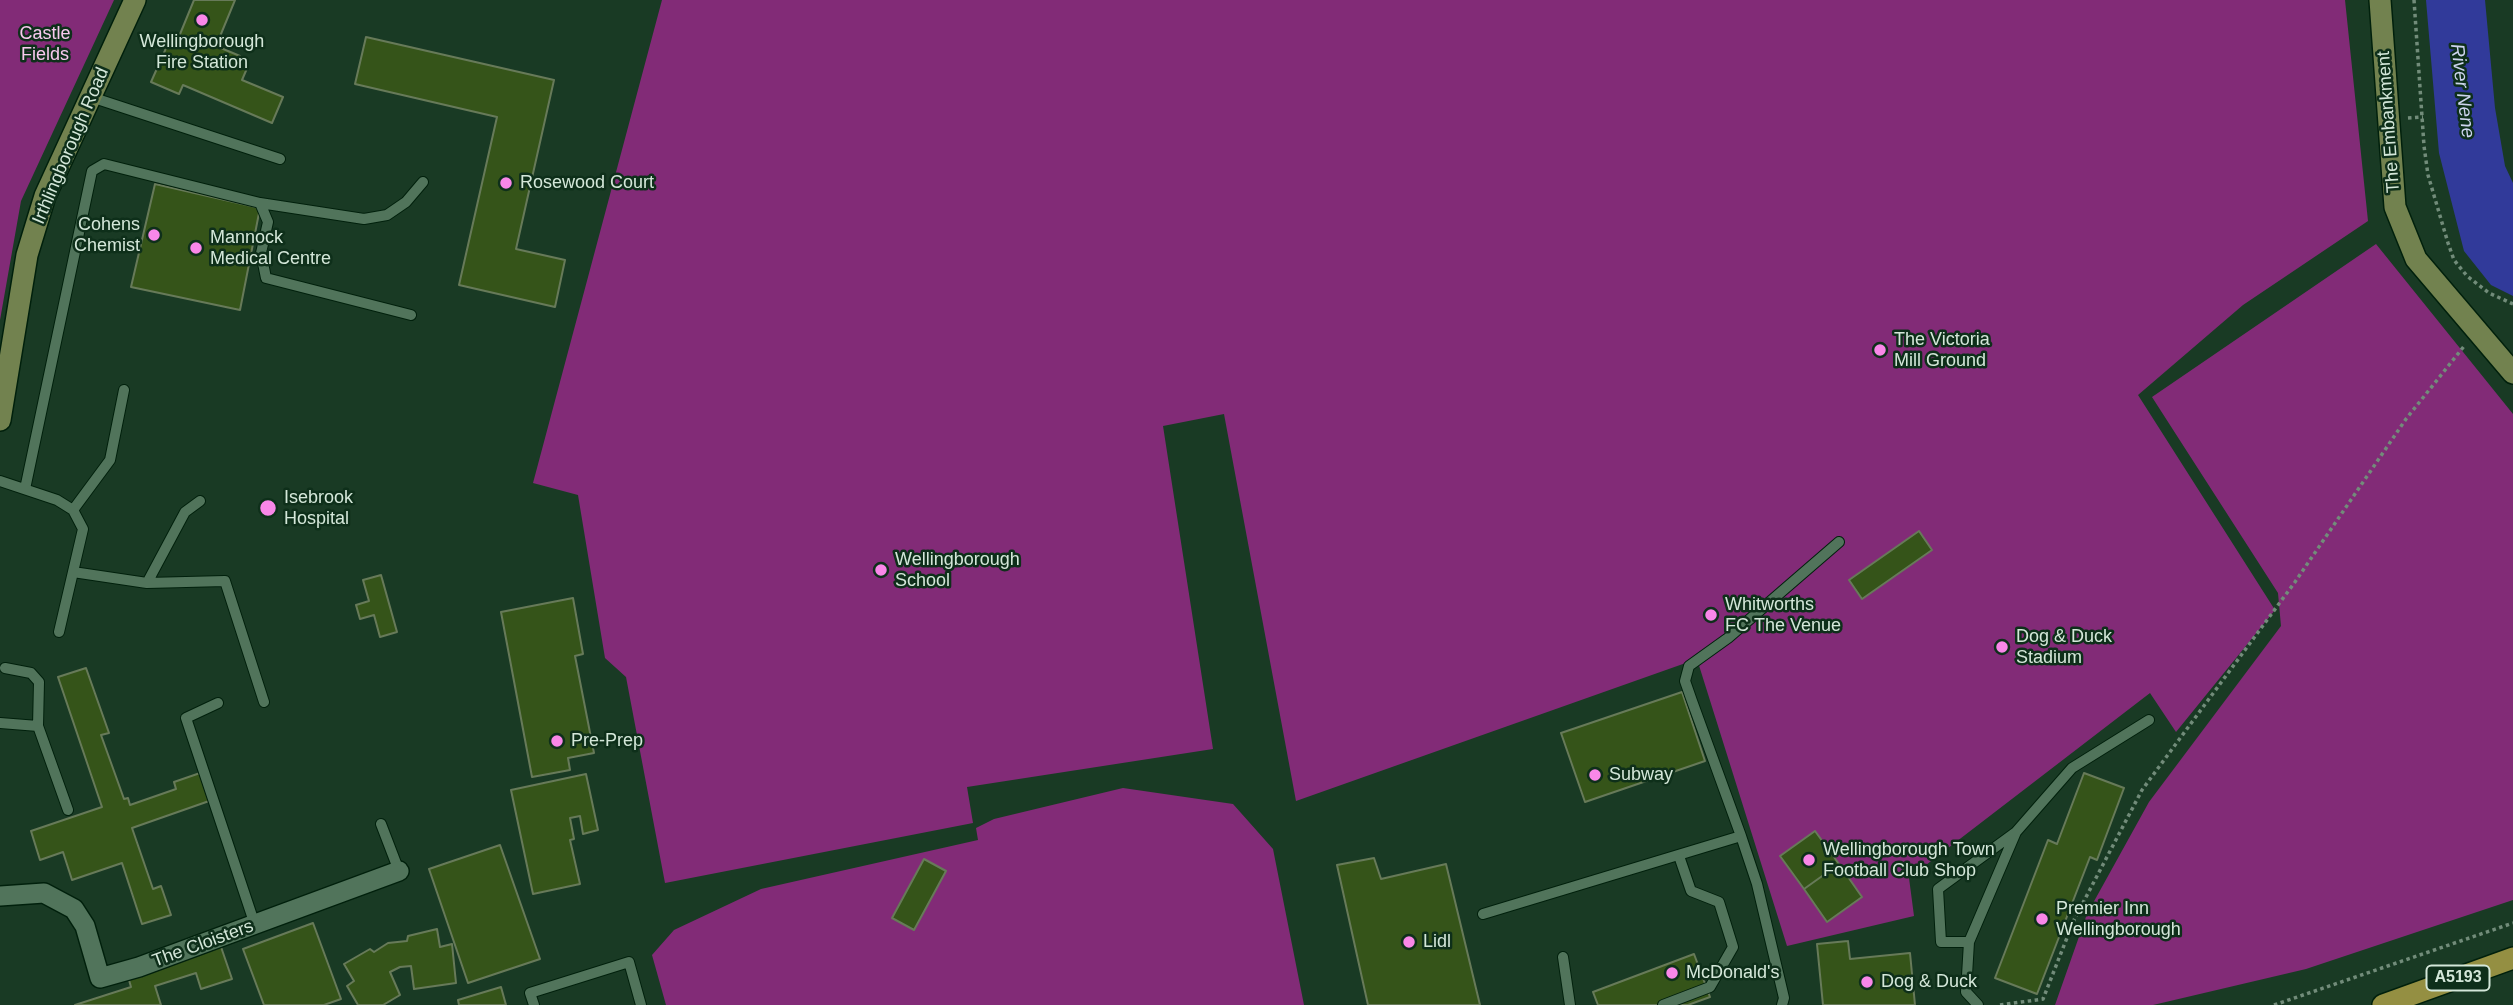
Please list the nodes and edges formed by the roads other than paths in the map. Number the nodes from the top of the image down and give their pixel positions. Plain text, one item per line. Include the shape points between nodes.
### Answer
1 (135, 0) edge
2 (2380, 0) edge
3 (90, 97) junction
4 (279, 159) dead end
5 (423, 182) dead end
6 (260, 203) junction
7 (411, 315) dead end
8 (2513, 373) edge
9 (124, 390) dead end
10 (0, 420) edge
11 (0, 481) edge
12 (25, 489) junction
13 (200, 502) dead end
14 (73, 510) junction
15 (1839, 542) dead end
16 (73, 572) junction
17 (147, 583) junction
18 (59, 632) dead end
19 (5, 668) dead end
20 (264, 702) dead end
21 (218, 703) dead end
22 (2149, 720) dead end
23 (0, 723) edge
24 (38, 726) junction
25 (68, 810) dead end
26 (381, 824) dead end
27 (2016, 832) junction
28 (1741, 836) junction
29 (1679, 856) junction
30 (399, 871) joint
31 (0, 896) edge
32 (1483, 914) dead end
33 (255, 925) junction
34 (1969, 942) junction
35 (1563, 957) dead end
36 (2513, 958) edge
37 (1783, 1001) edge
38 (2402, 1002) edge
39 (534, 1005) edge
40 (641, 1005) edge
41 (1570, 1005) edge
42 (1663, 1005) edge
43 (1793, 1005) edge
44 (1978, 1005) edge
45 (2383, 1005) edge

1 - 3 main road, Irthlingborough Road
2 - 8 main road, The Embankment via 2395,207 2416,259
3 - 4 lane
3 - 10 main road, Irthlingborough Road via 45,196 27,255
5 - 6 lane via 387,215 364,219
6 - 7 lane via 268,222 261,253 266,278
6 - 12 lane via 104,164 92,171
9 - 14 lane via 110,460
11 - 12 lane
12 - 14 lane
13 - 17 lane via 185,512
14 - 16 lane via 83,529
15 - 28 lane via 1689,666 1685,681
16 - 17 lane
16 - 18 lane
17 - 20 lane via 225,581
19 - 24 lane via 39,682
21 - 33 lane via 186,718
22 - 27 lane via 2072,768
23 - 24 lane
24 - 25 lane
26 - 30 lane, The Cloisters
27 - 34 lane
27 - 34 lane via 1938,889 1941,942
28 - 29 lane
28 - 37 lane via 1757,884
29 - 32 lane
29 - 42 lane via 1691,891 1719,902 1733,947 1710,987
30 - 33 street, The Cloisters
31 - 33 street, The Cloisters via 44,893 74,909 85,926 100,978
34 - 44 lane via 1966,992
35 - 41 lane
36 - 38 main road, A5193
37 - 43 lane
38 - 45 main road, A5193
39 - 40 lane via 530,993 629,962

